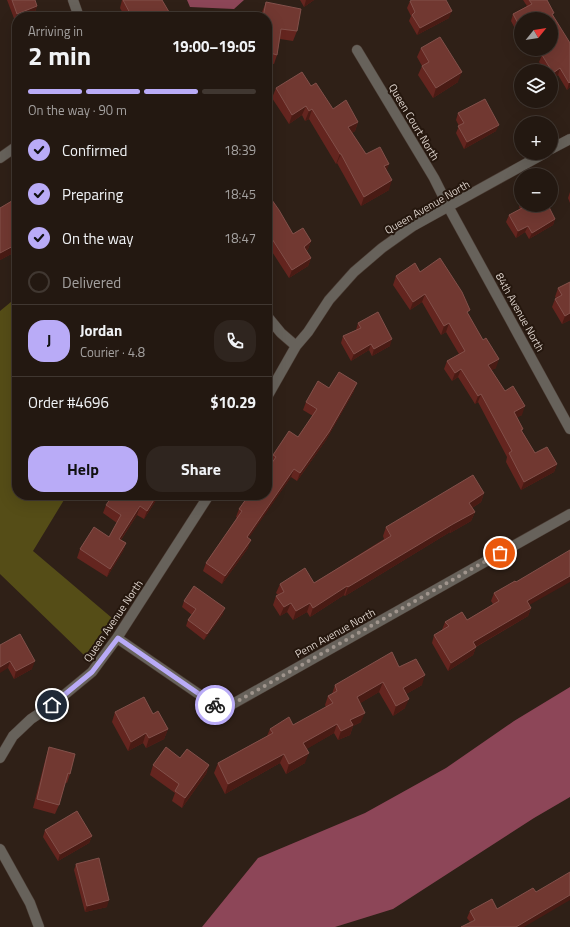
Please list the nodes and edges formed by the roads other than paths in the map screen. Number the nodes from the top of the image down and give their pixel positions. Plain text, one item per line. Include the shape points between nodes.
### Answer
1 (73, 0) edge
2 (77, 12) edge
3 (357, 50) dead end
4 (570, 139) edge
5 (558, 145) edge
6 (12, 150) edge
7 (0, 158) edge
8 (533, 160) edge
9 (449, 208) junction
10 (272, 323) edge
11 (296, 346) junction
12 (272, 388) edge
13 (570, 429) edge
14 (206, 500) edge
15 (570, 514) edge
16 (118, 638) junction
17 (0, 758) edge
18 (0, 849) edge
19 (39, 927) edge

1 - 2 street
3 - 9 street, Queen Court North via 434,178
4 - 5 street
6 - 7 street
8 - 9 street, Queen Avenue North
9 - 11 street, Queen Avenue North via 413,226 354,272 329,300
9 - 13 street, 84th Avenue North
10 - 11 street
11 - 12 street, Queen Avenue North
14 - 16 street, Queen Avenue North
15 - 16 street, Penn Avenue North via 222,710
16 - 17 street, Queen Avenue North via 92,672 13,736
18 - 19 street via 30,903

